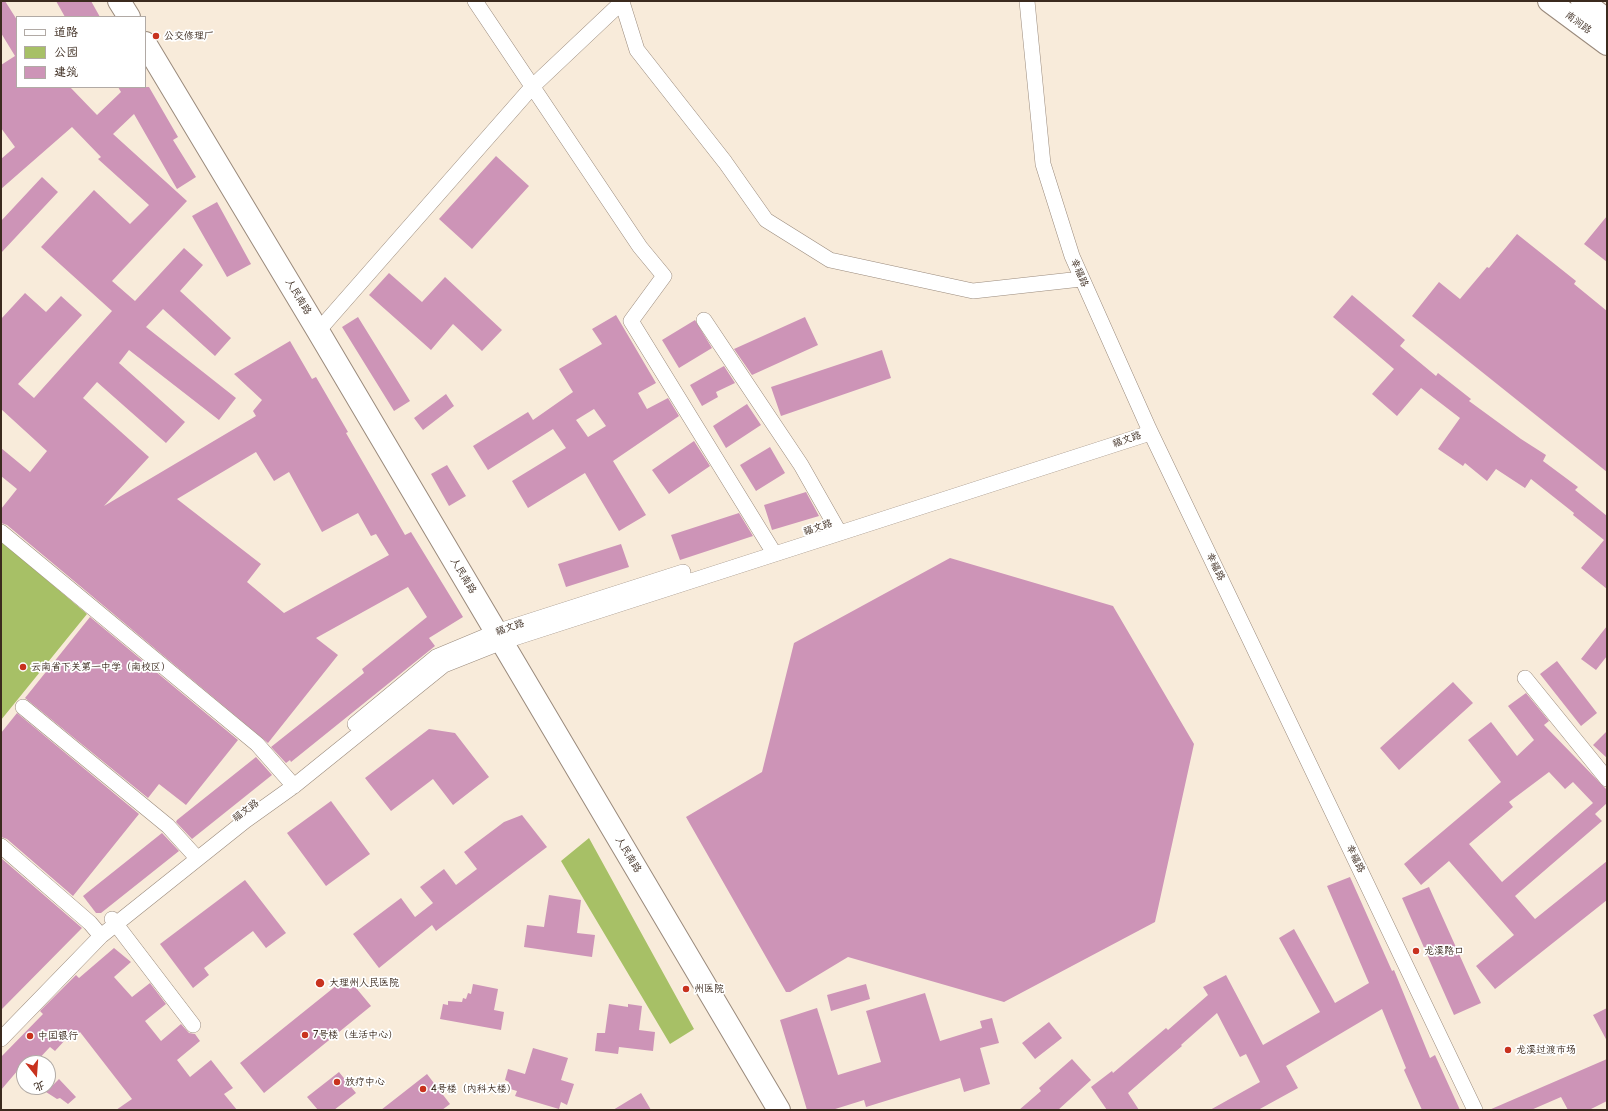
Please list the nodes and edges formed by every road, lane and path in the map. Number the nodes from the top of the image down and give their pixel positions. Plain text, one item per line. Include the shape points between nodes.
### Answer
1 (120, 1) edge
2 (475, 1) edge
3 (1027, 1) edge
4 (1549, 1) edge
5 (1582, 1) edge
6 (622, 2) edge
7 (128, 16) edge
8 (1607, 20) edge
9 (1607, 44) edge
10 (146, 45) edge
11 (533, 86) junction
12 (1081, 279) junction
13 (704, 320) dead end
14 (318, 331) junction
15 (1149, 429) junction
16 (836, 527) junction
17 (1, 532) edge
18 (771, 549) junction
19 (499, 637) junction
20 (1525, 678) dead end
21 (23, 707) dead end
22 (1607, 779) edge
23 (291, 782) junction
24 (1, 846) edge
25 (194, 856) junction
26 (114, 922) junction
27 (99, 933) junction
28 (193, 1025) dead end
29 (1, 1027) edge
30 (1, 1038) edge
31 (779, 1110) edge
32 (1475, 1110) edge

1 - 7 main road
2 - 11 street
3 - 12 street, 幸福路 via 1043,164
4 - 9 main road, 南涧路
5 - 8 main road, 南涧路
6 - 11 street
6 - 12 street via 637,50 725,162 766,220 830,260 973,291
10 - 14 main road, 人民南路
11 - 14 street
11 - 18 street via 640,247 664,276 631,321
12 - 15 street, 幸福路
13 - 16 street via 801,465
14 - 19 main road, 人民南路
15 - 16 street, 福文路 via 1144,435
15 - 32 street, 幸福路
16 - 18 street, 福文路
17 - 23 street via 257,744
18 - 19 street, 福文路
19 - 23 street, 福文路 via 436,658
19 - 31 main road, 人民南路
20 - 22 street
21 - 25 street via 168,826
23 - 25 street, 福文路
24 - 27 street via 72,906
25 - 26 street, 福文路
26 - 27 street, 福文路
26 - 28 street
27 - 29 street, 福文路
27 - 30 street, 福文路

